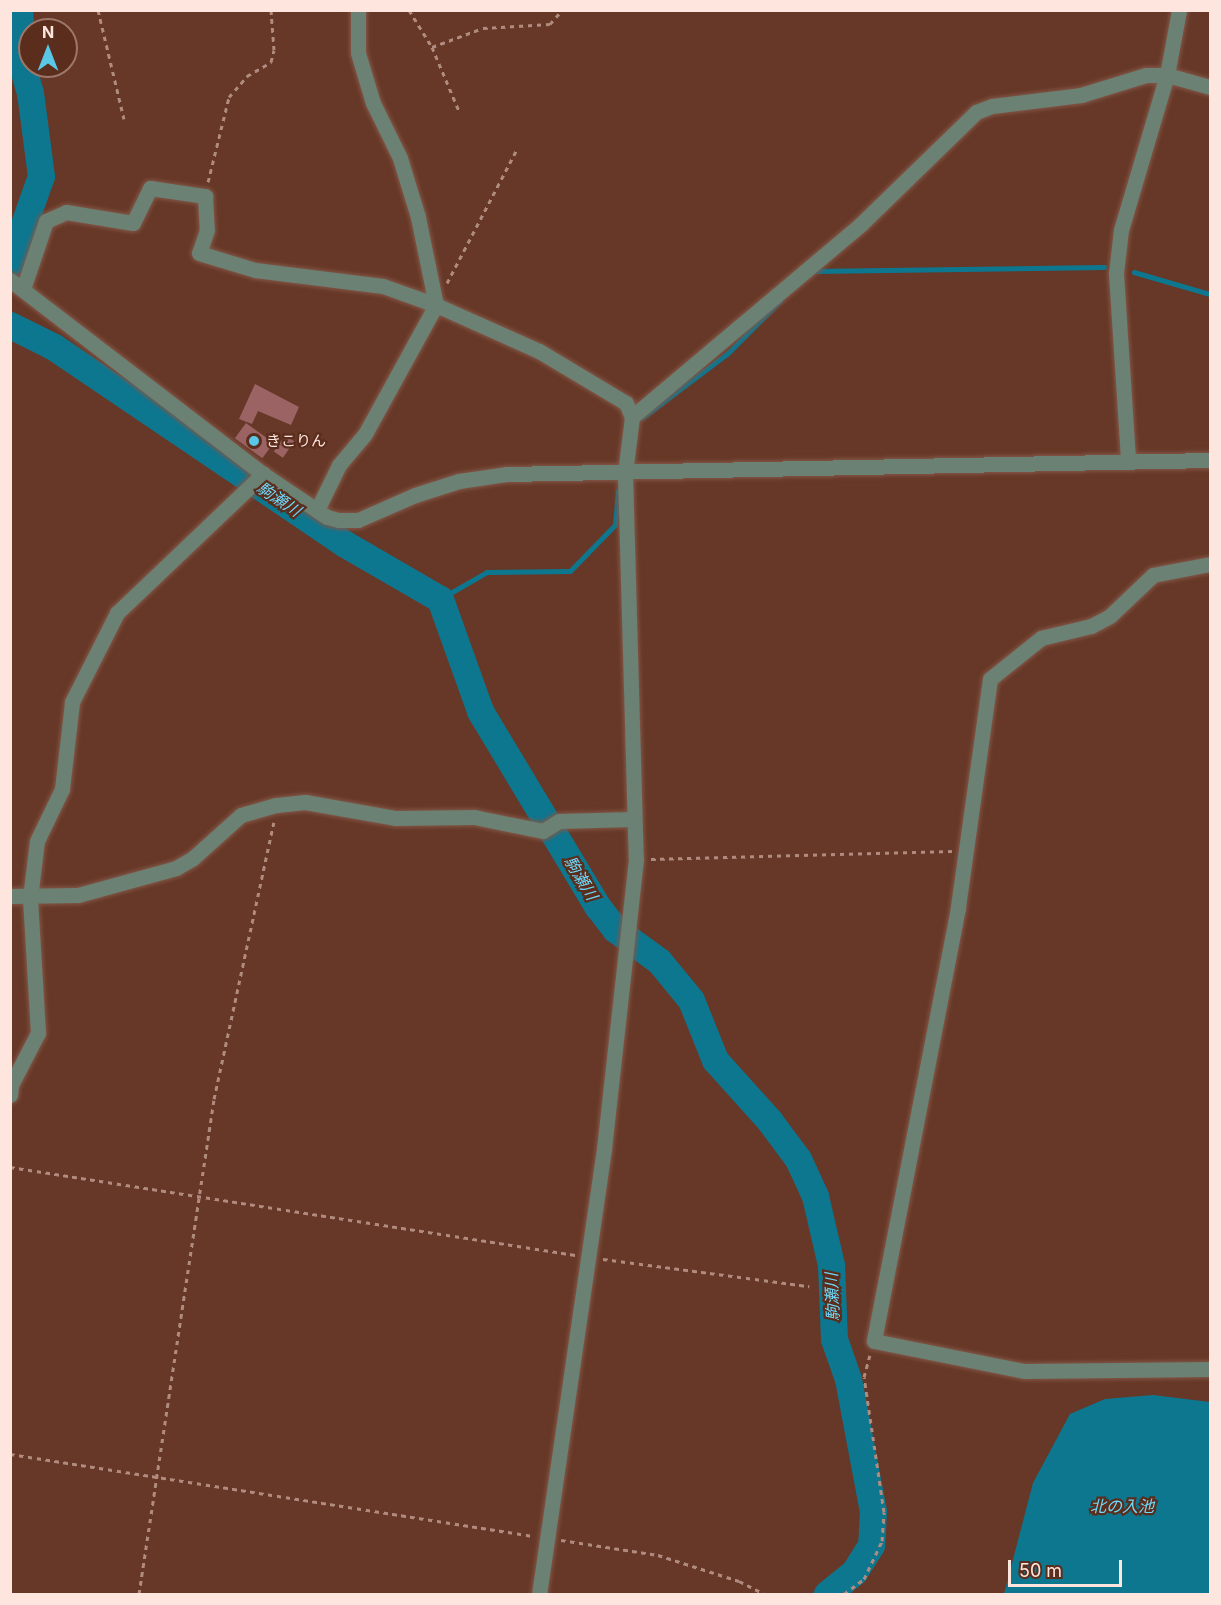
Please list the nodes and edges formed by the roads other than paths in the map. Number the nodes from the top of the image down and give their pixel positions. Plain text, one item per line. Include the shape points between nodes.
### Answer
1 (358, 10) edge
2 (1179, 10) edge
3 (1167, 75) junction
4 (1210, 87) edge
5 (17, 284) edge
6 (436, 306) junction
7 (632, 417) junction
8 (1128, 459) junction
9 (1210, 460) edge
10 (625, 473) junction
11 (262, 474) junction
12 (317, 510) junction
13 (1210, 564) edge
14 (633, 819) junction
15 (10, 896) edge
16 (30, 898) junction
17 (10, 1095) edge
18 (1210, 1369) edge
19 (539, 1594) edge

1 - 6 street via 358,53 373,103 400,158 418,218
2 - 3 street
3 - 4 street
3 - 7 street via 1136,78 1081,95 992,106 976,112 860,225
3 - 8 street via 1121,230 1116,273
5 - 6 street via 46,221 66,212 133,223 150,188 205,196 207,230 199,253 255,270 384,286
5 - 11 street
6 - 7 street via 539,351 626,403
6 - 12 street via 365,434 339,465
7 - 10 street
8 - 9 street
8 - 10 street
10 - 12 street via 507,474 459,481 358,520 339,520
10 - 14 street via 633,682
11 - 12 street
11 - 16 street via 117,613 72,702 62,789 37,841
13 - 18 street via 1153,574 1110,616 1091,626 1041,638 990,679 958,908 874,1341 1024,1371
14 - 16 street via 551,827 474,817 395,818 305,802 277,805 241,815 176,868 78,896
14 - 19 street via 636,859 630,924 589,1257
15 - 16 street
16 - 17 street via 38,1033 11,1085

